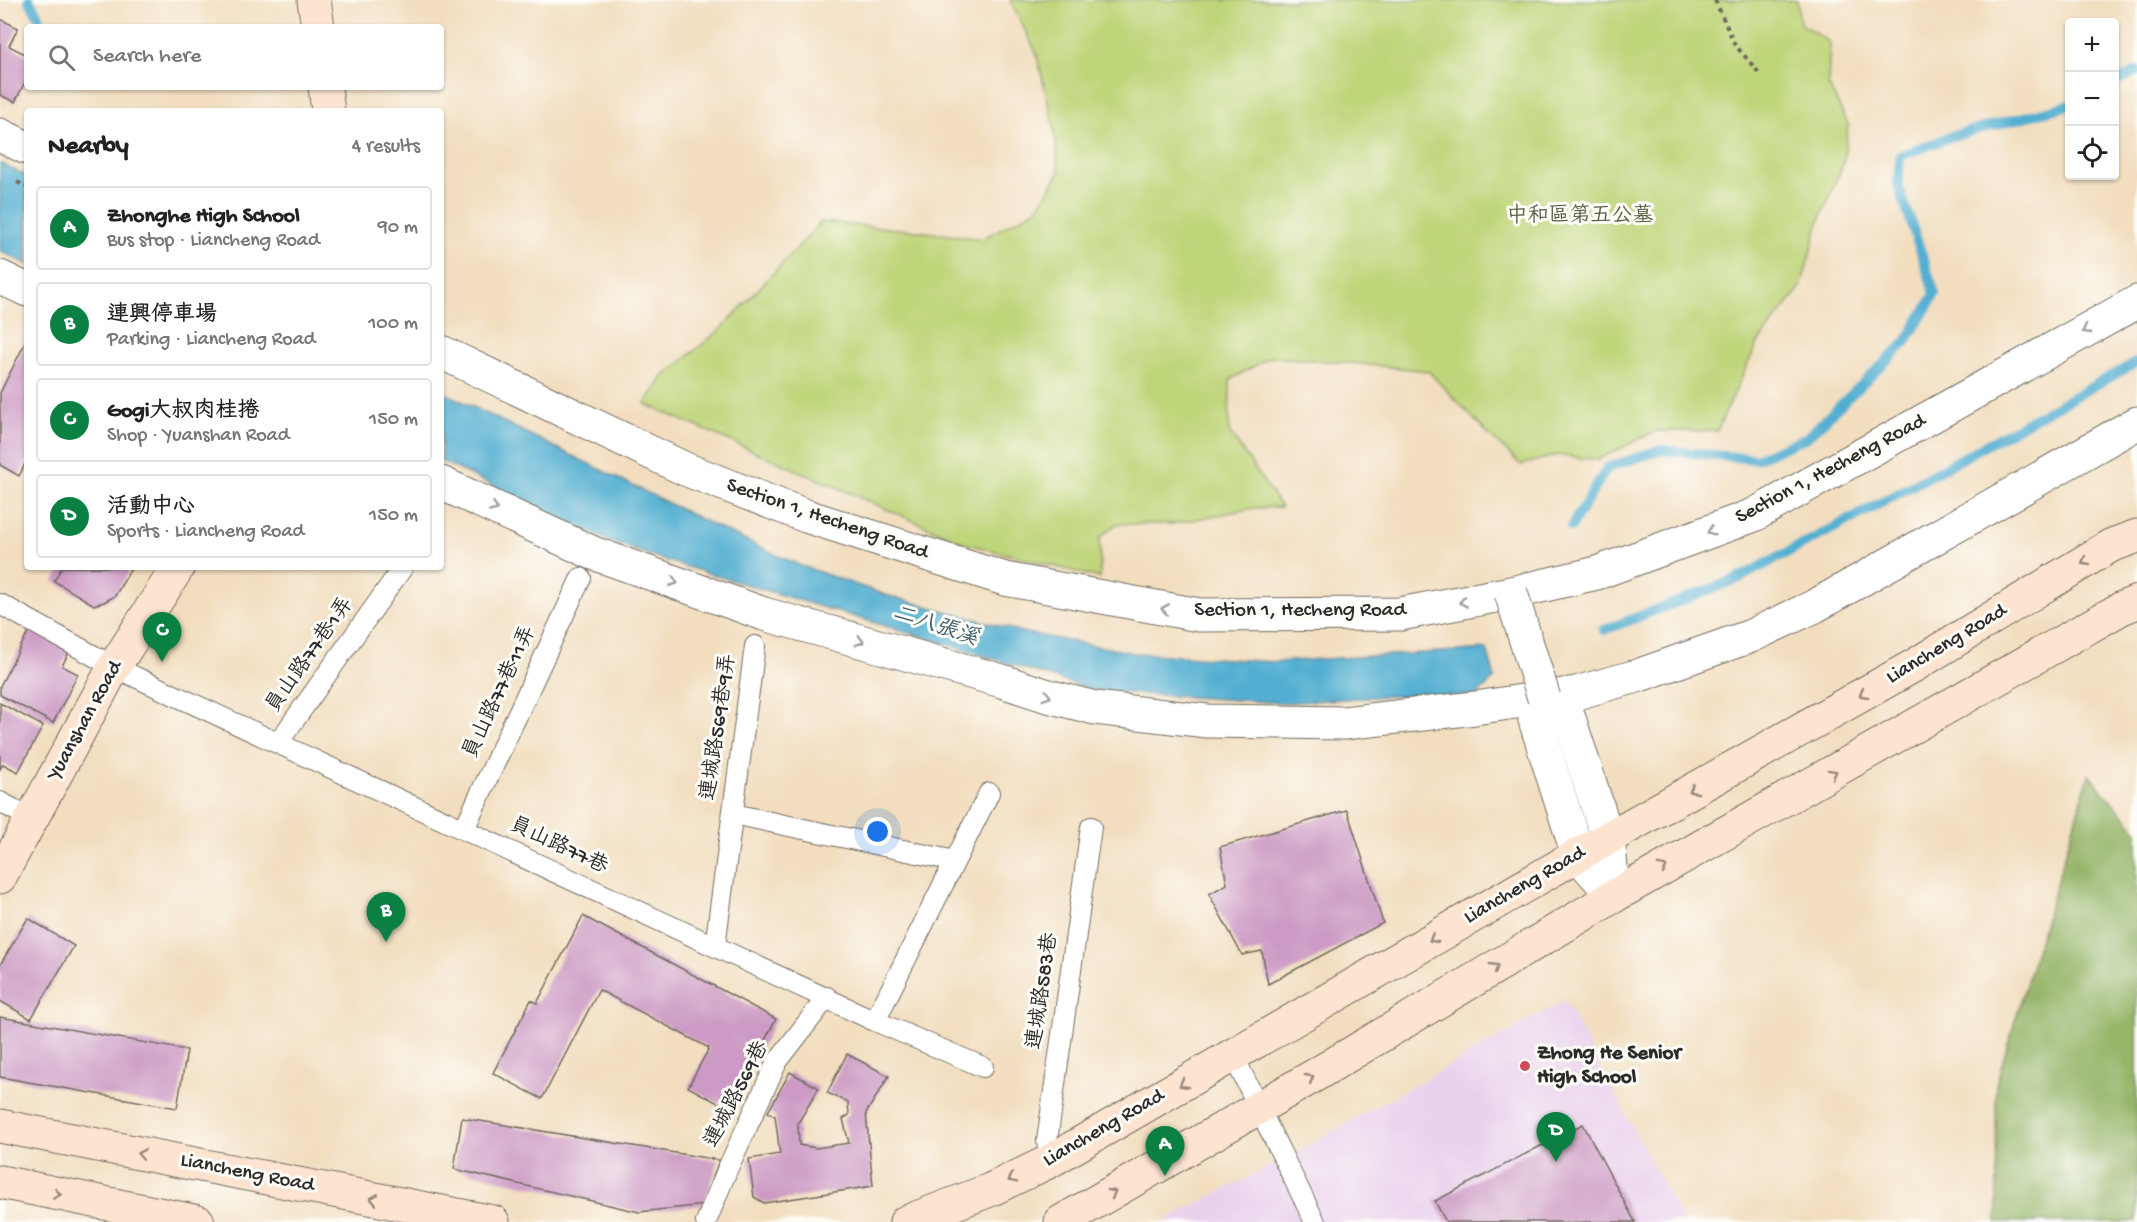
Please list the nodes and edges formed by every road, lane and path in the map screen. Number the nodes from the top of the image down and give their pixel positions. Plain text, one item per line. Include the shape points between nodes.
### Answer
1 (314, 0) edge
2 (1715, 0) edge
3 (318, 24) edge
4 (1761, 75) dead end
5 (326, 90) edge
6 (328, 108) edge
7 (0, 135) edge
8 (24, 147) edge
9 (0, 277) edge
10 (24, 289) edge
11 (2137, 302) edge
12 (444, 353) edge
13 (2137, 423) edge
14 (444, 484) edge
15 (2137, 536) edge
16 (176, 570) edge
17 (401, 570) edge
18 (581, 578) dead end
19 (1511, 593) junction
20 (2137, 602) edge
21 (0, 604) edge
22 (755, 646) dead end
23 (114, 667) junction
24 (1544, 698) junction
25 (278, 743) junction
26 (989, 793) dead end
27 (0, 802) edge
28 (733, 814) junction
29 (32, 819) junction
30 (1091, 827) dead end
31 (464, 829) junction
32 (1608, 839) junction
33 (1578, 855) junction
34 (955, 861) junction
35 (0, 878) edge
36 (1614, 896) junction
37 (715, 946) junction
38 (827, 997) junction
39 (875, 1021) junction
40 (1233, 1055) junction
41 (983, 1067) dead end
42 (1259, 1107) junction
43 (0, 1126) edge
44 (1050, 1161) junction
45 (0, 1182) edge
46 (198, 1222) edge
47 (493, 1222) edge
48 (706, 1222) edge
49 (906, 1222) edge
50 (1061, 1222) edge
51 (1315, 1222) edge

1 - 3 main road
2 - 4 path via 1735,45
5 - 6 main road
7 - 8 street
9 - 10 street
11 -> 19 street, Section 1, Hecheng Road via 1754,515 1597,573
19 -> 12 street, Section 1, Hecheng Road via 1400,614 1199,615 1005,579 807,516 685,469
13 - 24 street via 1804,611 1751,636 1637,676
14 -> 24 street via 593,553 764,614 1095,708 1207,721 1344,723
15 -> 32 main road, Liancheng Road via 2110,546 1915,665
16 - 23 main road, Yuanshan Road
17 - 25 lane, 員山路77巷1弄
18 - 31 lane, 員山路77巷11弄
19 - 24 street, bridge
36 -> 20 main road
21 - 23 lane, 員山路77巷
22 - 28 lane, 連城路569巷9弄
23 - 25 lane, 員山路77巷
23 - 29 main road, Yuanshan Road
24 - 32 street via 1568,715
24 - 33 street via 1535,720
25 - 31 lane, 員山路77巷
26 - 34 lane
27 - 29 lane
28 - 34 lane, 連城路569巷9弄
28 - 37 lane, 連城路569巷9弄
29 - 35 main road, Yuanshan Road
30 - 44 lane, 連城路583巷 via 1047,1141
31 - 37 lane, 員山路77巷
32 - 33 main road, Liancheng Road
32 - 36 street
33 - 36 street
33 -> 40 main road, Liancheng Road
34 - 39 lane
42 -> 36 main road
37 - 38 lane, 員山路77巷
38 - 39 lane, 員山路77巷
38 - 48 lane, 連城路569巷 via 777,1062
39 - 41 lane, 員山路77巷
40 - 42 lane
40 -> 44 main road, Liancheng Road
50 -> 42 main road
42 - 51 lane
47 -> 43 main road, Liancheng Road
44 -> 49 main road, Liancheng Road via 990,1190
45 -> 46 main road

